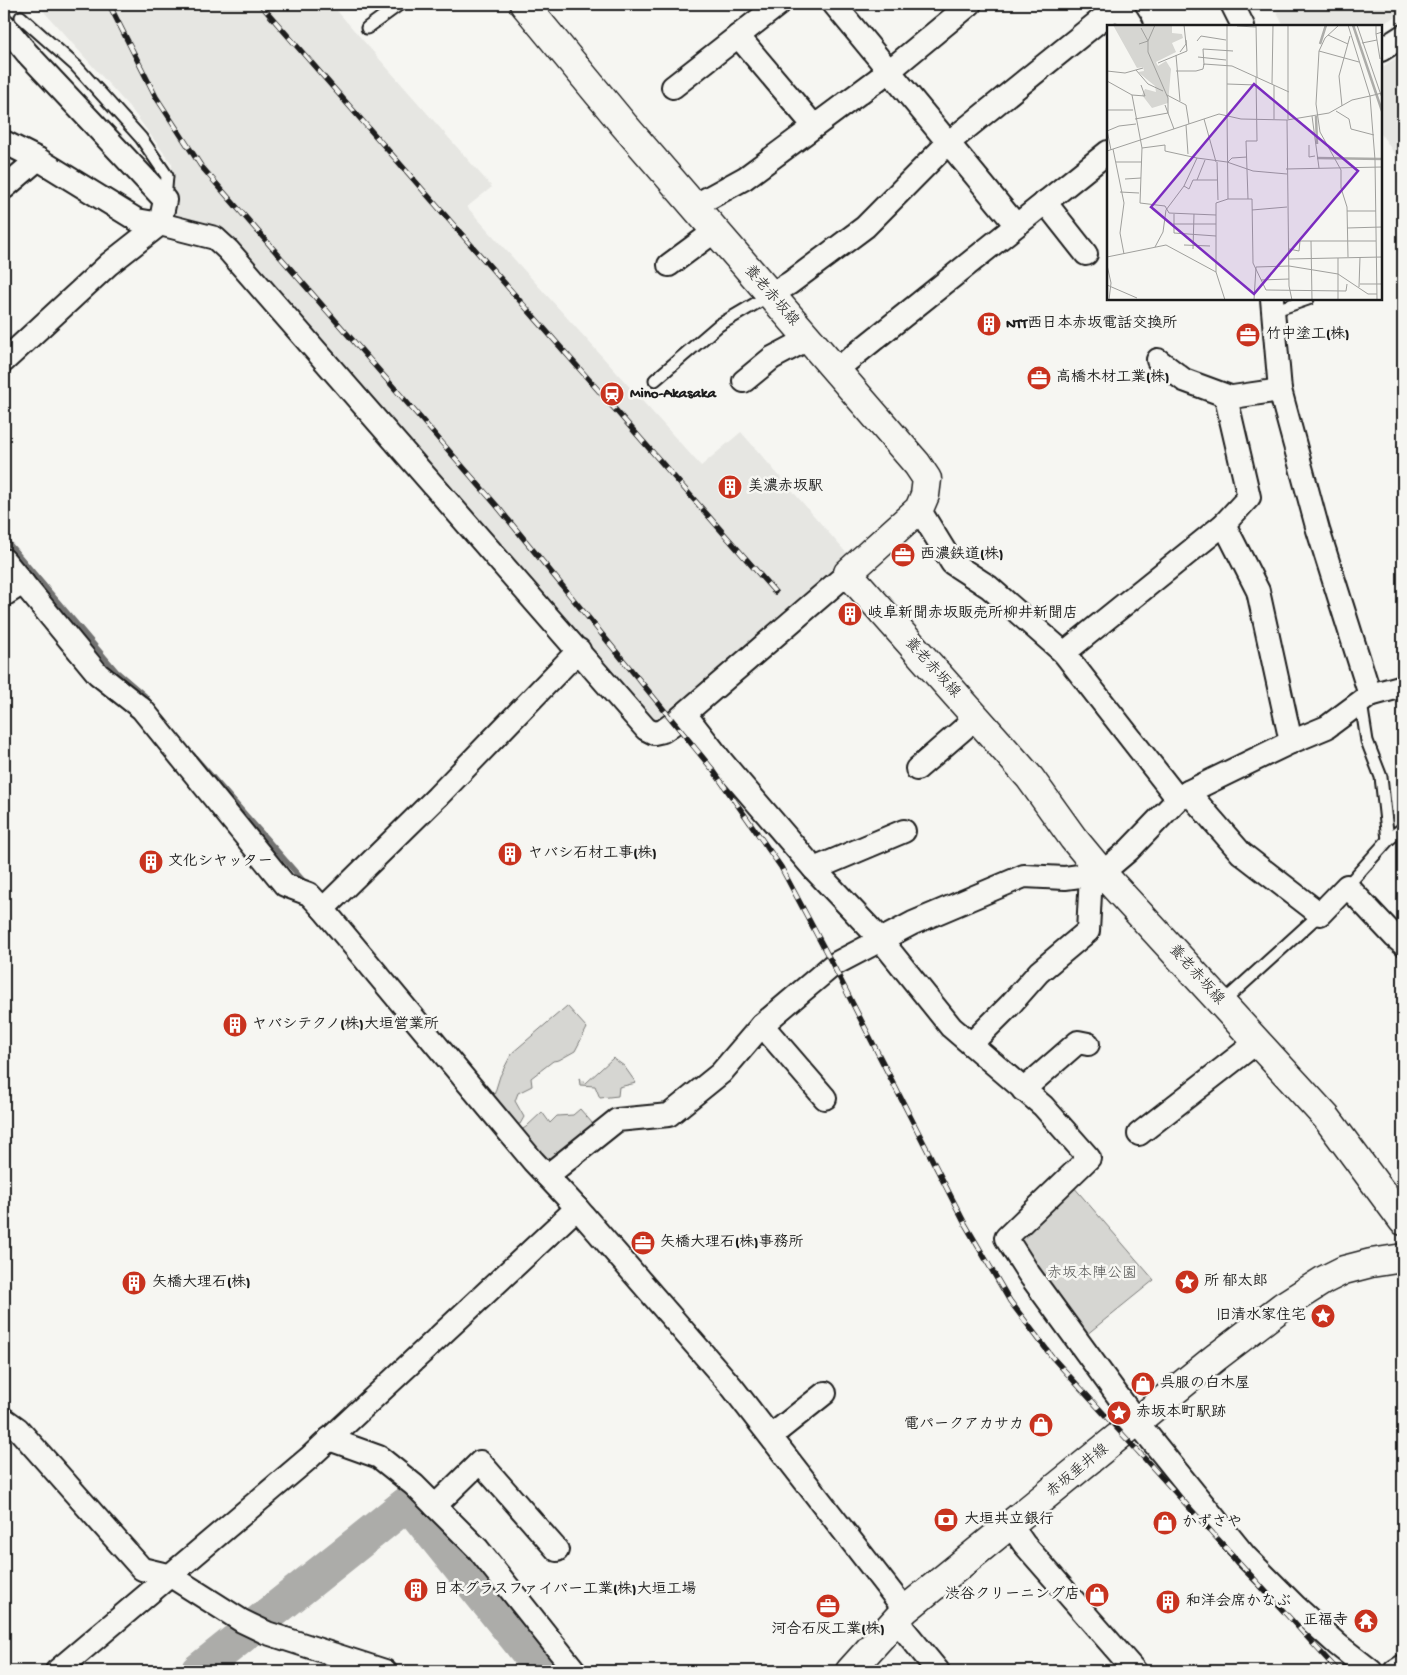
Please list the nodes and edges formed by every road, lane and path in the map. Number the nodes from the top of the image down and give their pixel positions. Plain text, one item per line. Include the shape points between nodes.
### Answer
1 (400, 4) edge
2 (524, 4) edge
3 (779, 4) edge
4 (834, 4) edge
5 (970, 4) edge
6 (1118, 4) edge
7 (1232, 4) edge
8 (12, 21) edge
9 (1131, 25) edge
10 (1242, 25) edge
11 (367, 28) dead end
12 (738, 36) junction
13 (1403, 36) edge
14 (1382, 49) edge
15 (888, 71) junction
16 (673, 87) dead end
17 (814, 126) junction
18 (4, 142) edge
19 (948, 143) junction
20 (1107, 153) edge
21 (38, 159) junction
22 (4, 188) edge
23 (1045, 202) junction
24 (694, 206) junction
25 (160, 224) junction
26 (1016, 225) junction
27 (715, 231) junction
28 (1086, 254) dead end
29 (669, 265) dead end
30 (770, 296) junction
31 (1302, 300) edge
32 (1273, 305) edge
33 (808, 339) junction
34 (1158, 360) dead end
35 (4, 361) edge
36 (836, 370) junction
37 (655, 380) dead end
38 (744, 381) dead end
39 (1280, 390) junction
40 (1230, 397) junction
41 (919, 509) junction
42 (1224, 524) junction
43 (4, 560) edge
44 (848, 574) junction
45 (22, 583) junction
46 (4, 595) edge
47 (578, 650) junction
48 (1064, 653) junction
49 (1403, 686) edge
50 (1366, 699) junction
51 (685, 714) junction
52 (976, 718) junction
53 (1291, 742) junction
54 (917, 769) dead end
55 (1183, 796) junction
56 (1403, 828) edge
57 (904, 831) dead end
58 (1388, 840) junction
59 (814, 870) junction
60 (1096, 874) junction
61 (1347, 886) junction
62 (323, 909) junction
63 (1320, 914) junction
64 (881, 940) junction
65 (1403, 944) edge
66 (1222, 1004) junction
67 (762, 1025) junction
68 (1257, 1042) junction
69 (971, 1044) junction
70 (1088, 1044) dead end
71 (1023, 1090) junction
72 (825, 1098) dead end
73 (1139, 1134) dead end
74 (547, 1176) junction
75 (577, 1208) junction
76 (1403, 1221) edge
77 (1403, 1258) edge
78 (825, 1392) dead end
79 (4, 1419) edge
80 (1137, 1422) junction
81 (771, 1436) junction
82 (329, 1439) junction
83 (435, 1506) junction
84 (1011, 1525) junction
85 (557, 1550) dead end
86 (171, 1576) junction
87 (900, 1615) junction
88 (1403, 1666) edge
89 (57, 1671) edge
90 (386, 1671) edge
91 (575, 1671) edge
92 (850, 1671) edge
93 (938, 1671) edge
94 (1135, 1671) edge
95 (1371, 1671) edge
96 (1395, 1671) edge

1 - 11 lane
2 - 24 main road, 養老赤坂線
3 - 12 street
4 - 15 street
5 - 15 street
6 - 9 street
6 - 19 street
7 - 10 street
8 - 25 street via 27,53 165,200
12 - 16 street
12 - 17 street
13 - 14 street
15 - 17 street
15 - 19 street
17 - 24 street via 745,178
18 - 21 street
19 - 26 street
19 - 30 street via 864,227
20 - 23 street
21 - 22 street
21 - 25 street via 137,220
23 - 26 street
23 - 28 street
24 - 27 main road, 養老赤坂線
25 - 35 street via 109,264
25 - 47 street via 215,238 228,250
26 - 36 street
27 - 29 street
27 - 30 main road, 養老赤坂線
30 - 33 main road, 養老赤坂線
30 - 37 lane via 720,325
31 - 32 lane
32 - 39 street
33 - 36 main road, 養老赤坂線
33 - 38 street via 772,358
34 - 40 street via 1184,380
36 - 41 main road, 養老赤坂線 via 927,479 926,495
39 - 40 street
39 - 50 street
40 - 42 street via 1226,398 1250,497
41 - 44 main road, 養老赤坂線
41 - 48 street via 952,562 989,586
42 - 48 street
42 - 53 street via 1258,591
43 - 45 street
44 - 51 street
44 - 52 main road, 養老赤坂線
45 - 46 street
45 - 62 street via 98,674 142,708 285,885 309,894
47 - 51 street via 646,729 654,733 663,731
47 - 62 street via 437,797
48 - 55 street
49 - 50 street
50 - 53 street via 1327,727
50 - 58 lane via 1367,742 1381,778
51 - 59 street
52 - 54 street
52 - 60 main road, 養老赤坂線 via 1030,778
53 - 55 street
55 - 60 street via 1129,850
55 - 63 street via 1241,853
56 - 58 lane
57 - 59 street
58 - 61 lane
59 - 64 street
60 - 64 street via 1065,878 1024,876
60 - 66 main road, 養老赤坂線
60 - 69 street via 1088,931 1039,972
61 - 63 street
61 - 65 street
62 - 74 street
63 - 66 lane
64 - 67 street via 833,965
64 - 69 street via 951,1027
66 - 68 main road, 養老赤坂線
67 - 72 street
67 - 74 street via 721,1073 669,1115 617,1120
68 - 73 street
68 - 76 main road, 養老赤坂線 via 1326,1117
69 - 71 street
70 - 71 street via 1078,1042
71 - 80 street via 1043,1106 1089,1158 1006,1238
74 - 75 street
75 - 81 street
75 - 82 street
77 - 80 main road, 赤坂垂井線 via 1353,1268 1324,1280 1283,1306
78 - 81 street
79 - 86 street via 18,1429 142,1569
80 - 84 main road, 赤坂垂井線
80 - 95 street via 1245,1556 1296,1607
81 - 87 street
82 - 83 street via 379,1456
82 - 86 street
83 - 85 street via 480,1462
83 - 91 street via 478,1549
84 - 87 main road, 赤坂垂井線
84 - 94 street
86 - 89 street
86 - 90 street via 242,1621
87 - 92 main road, 赤坂垂井線
87 - 93 street
88 - 96 street

